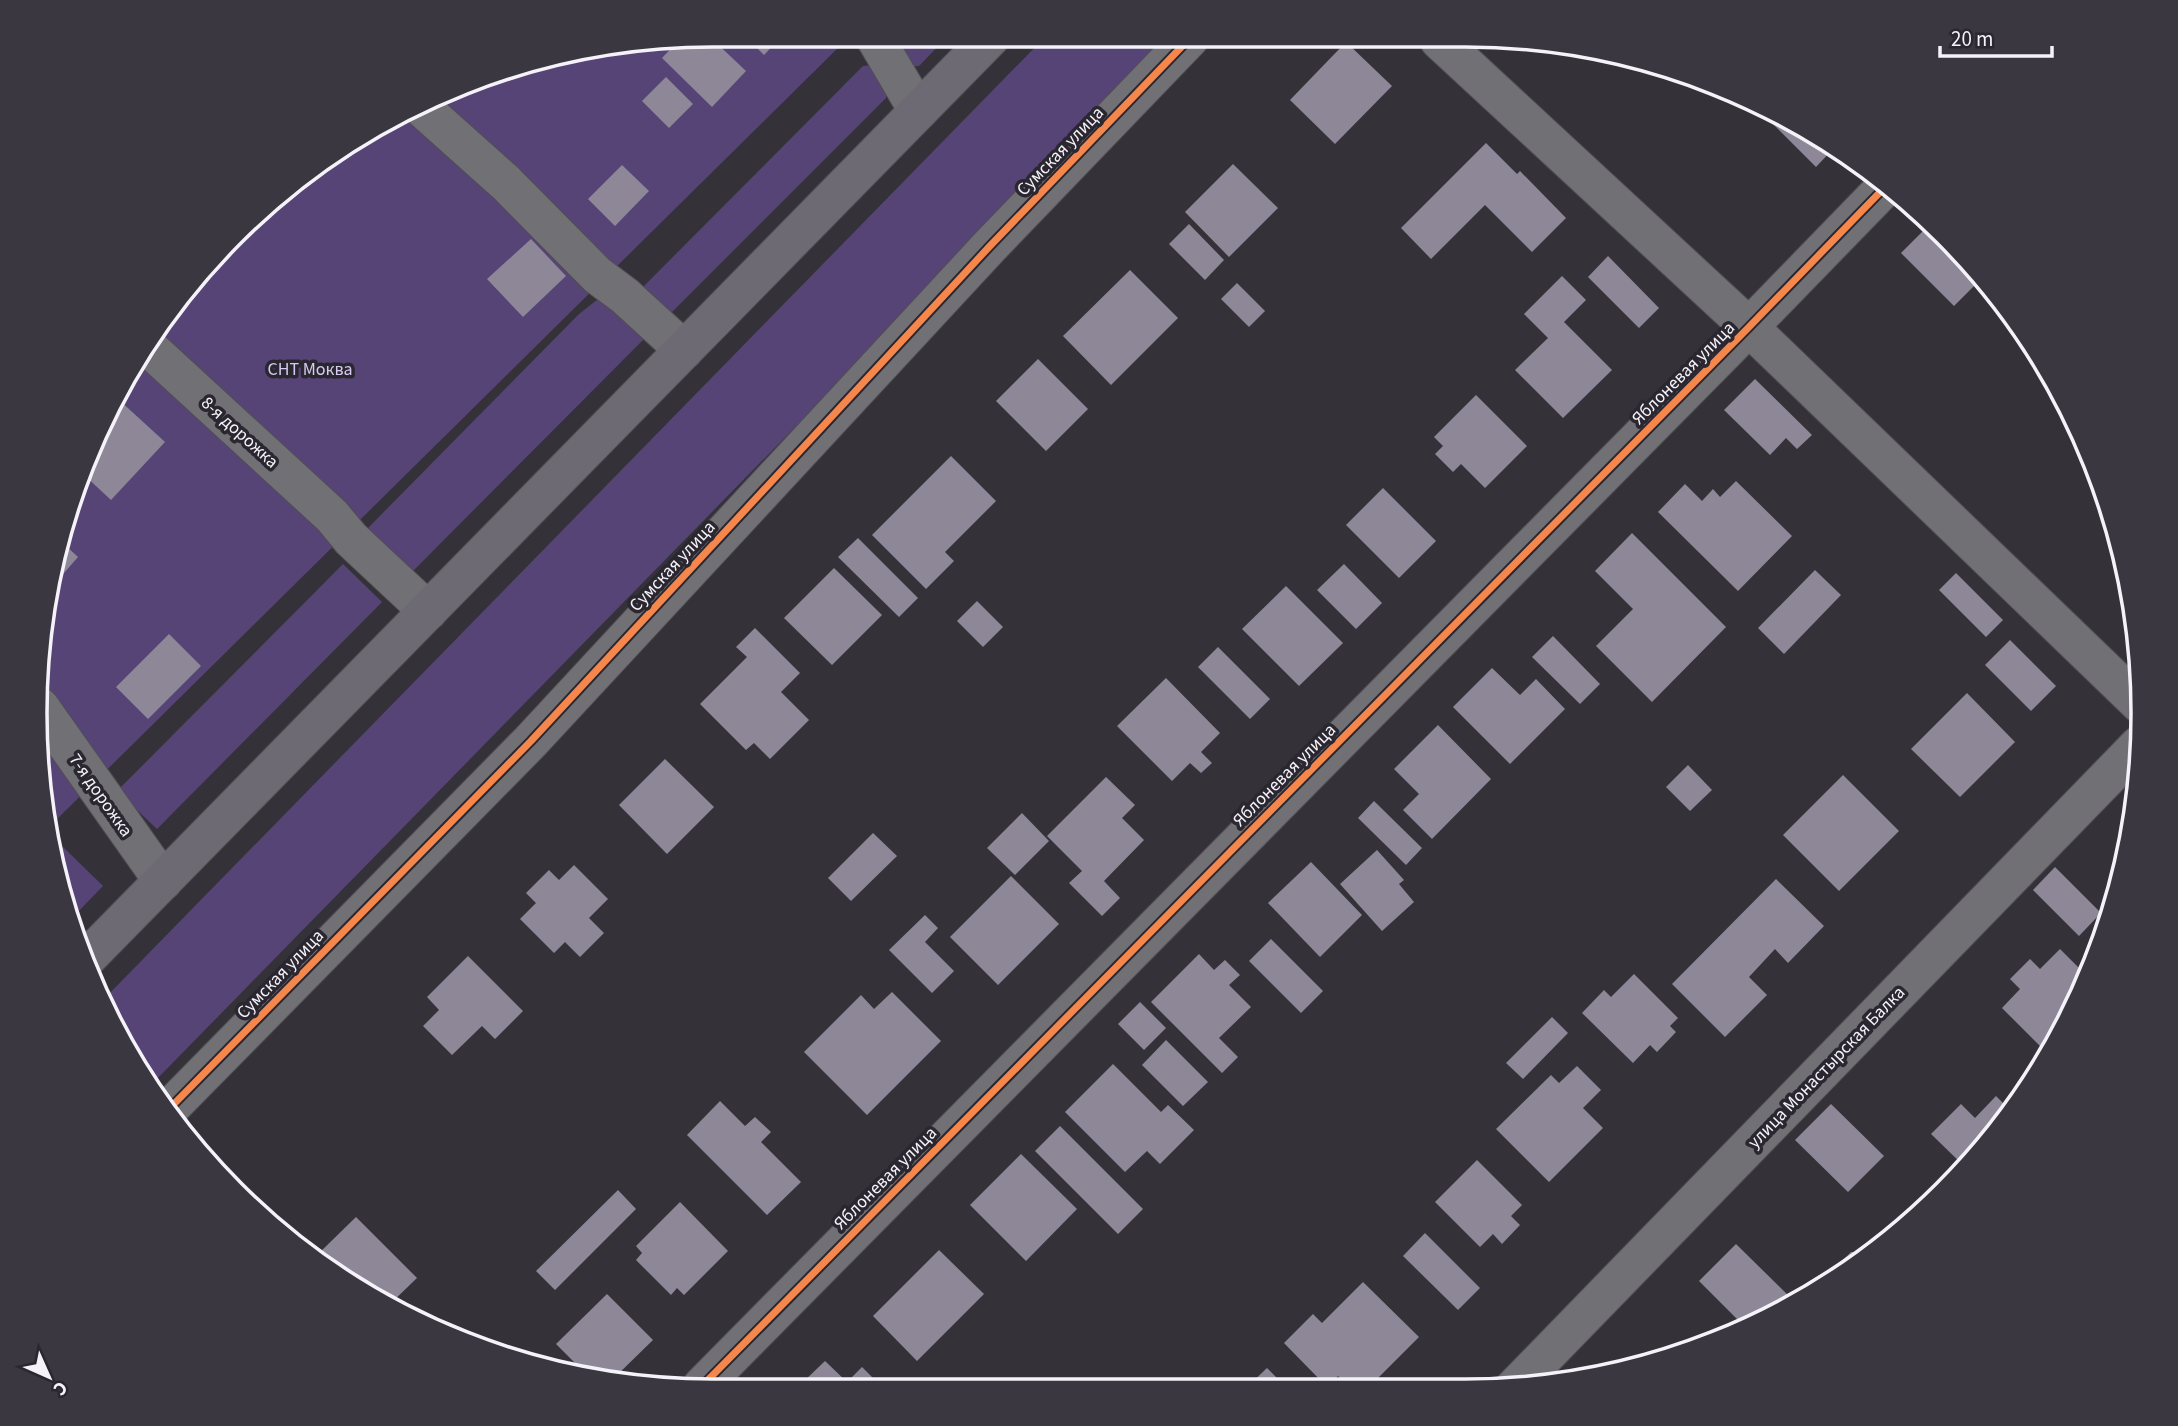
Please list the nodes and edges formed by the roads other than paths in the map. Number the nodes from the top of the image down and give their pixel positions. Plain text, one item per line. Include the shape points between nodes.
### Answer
1 (880, 47) edge
2 (981, 47) edge
3 (1181, 47) edge
4 (1447, 47) edge
5 (918, 111) junction
6 (427, 112) edge
7 (1880, 193) edge
8 (1749, 327) junction
9 (684, 350) junction
10 (153, 352) edge
11 (428, 611) junction
12 (2130, 695) edge
13 (47, 717) edge
14 (2129, 755) edge
15 (163, 881) junction
16 (92, 953) edge
17 (174, 1104) edge
18 (1526, 1375) edge
19 (708, 1379) edge

1 - 5 street
2 - 5 main road
3 - 17 street, Сумская улица via 989,247 531,741
4 - 8 street
5 - 9 main road
6 - 9 street via 597,275
7 - 8 street, Яблоневая улица
8 - 12 street
8 - 19 street, Яблоневая улица
9 - 11 main road
10 - 11 street, 8-я дорожка
11 - 15 main road
13 - 15 street, 7-я дорожка
14 - 18 street, улица Монастырская Балка
15 - 16 main road

